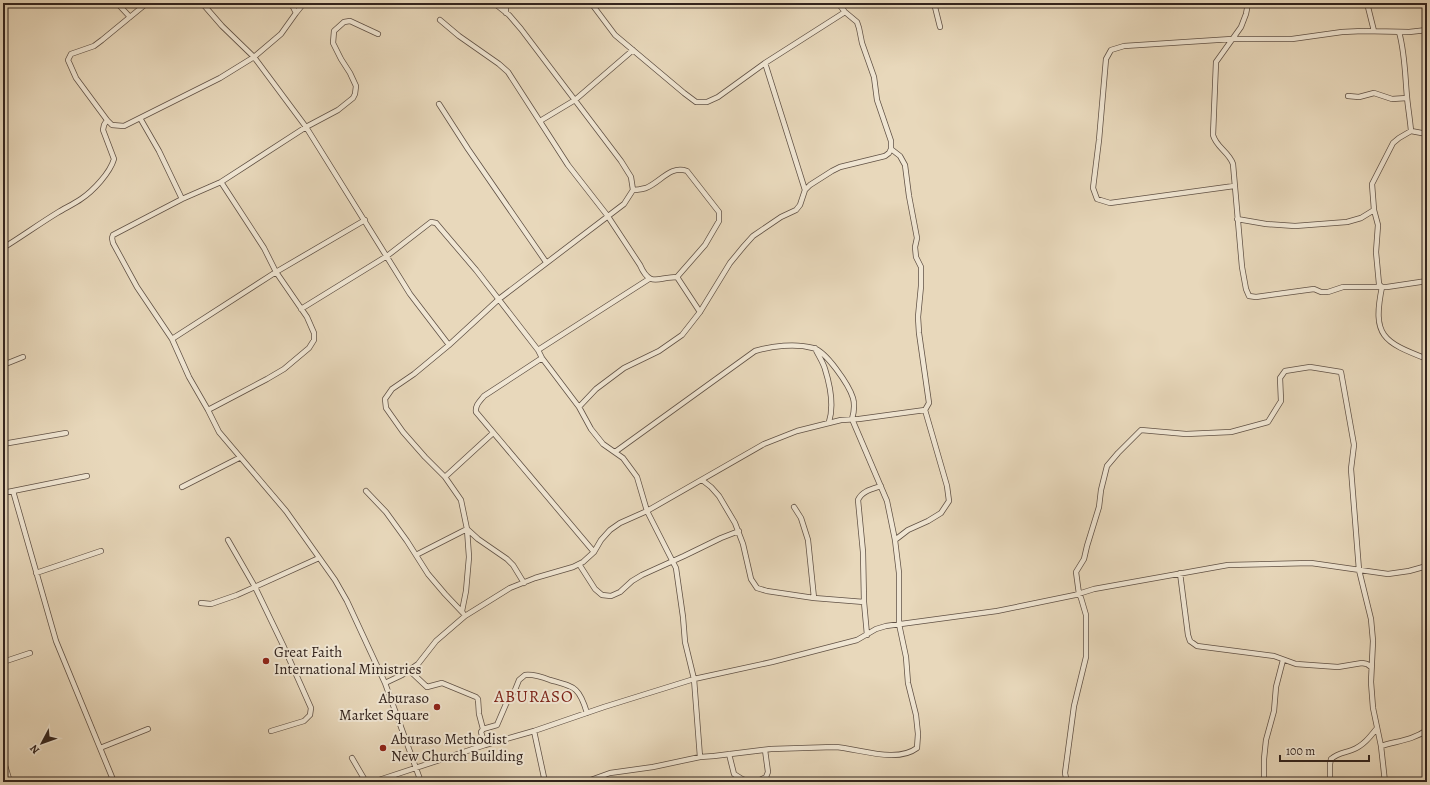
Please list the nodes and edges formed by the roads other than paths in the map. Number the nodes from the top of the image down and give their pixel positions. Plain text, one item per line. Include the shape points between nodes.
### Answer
1 (117, 3) edge
2 (147, 3) edge
3 (202, 3) edge
4 (291, 3) edge
5 (304, 3) edge
6 (494, 3) edge
7 (506, 3) edge
8 (591, 3) edge
9 (838, 3) edge
10 (934, 3) edge
11 (1248, 3) edge
12 (1367, 3) edge
13 (296, 12) junction
14 (844, 12) junction
15 (506, 13) junction
16 (130, 17) junction
17 (440, 20) dead end
18 (940, 27) dead end
19 (1427, 30) edge
20 (1374, 31) junction
21 (1399, 32) junction
22 (378, 34) dead end
23 (1232, 39) junction
24 (633, 50) junction
25 (254, 58) junction
26 (765, 63) junction
27 (1348, 96) dead end
28 (1407, 98) junction
29 (574, 100) junction
30 (439, 104) dead end
31 (140, 118) junction
32 (107, 120) junction
33 (540, 121) junction
34 (306, 127) junction
35 (1411, 131) junction
36 (1427, 134) edge
37 (891, 149) junction
38 (221, 182) junction
39 (1234, 186) junction
40 (633, 190) junction
41 (805, 190) junction
42 (182, 199) junction
43 (1374, 210) junction
44 (607, 216) junction
45 (1237, 219) junction
46 (365, 220) junction
47 (3, 248) edge
48 (387, 256) junction
49 (546, 262) junction
50 (276, 272) junction
51 (678, 276) junction
52 (649, 279) junction
53 (1427, 281) edge
54 (1382, 287) junction
55 (499, 299) junction
56 (301, 309) junction
57 (700, 312) junction
58 (172, 340) junction
59 (449, 344) junction
60 (815, 348) junction
61 (538, 350) junction
62 (22, 357) dead end
63 (542, 358) junction
64 (1427, 359) edge
65 (3, 365) edge
66 (579, 407) junction
67 (208, 410) junction
68 (925, 410) junction
69 (852, 419) junction
70 (830, 422) junction
71 (66, 433) dead end
72 (493, 433) junction
73 (3, 444) edge
74 (615, 452) junction
75 (239, 458) junction
76 (88, 476) dead end
77 (445, 477) junction
78 (702, 480) junction
79 (881, 486) junction
80 (182, 487) dead end
81 (13, 491) junction
82 (366, 491) dead end
83 (3, 493) edge
84 (794, 507) dead end
85 (647, 510) junction
86 (467, 529) junction
87 (739, 531) junction
88 (228, 540) dead end
89 (894, 540) junction
90 (101, 551) dead end
91 (594, 552) junction
92 (416, 555) junction
93 (319, 558) junction
94 (673, 561) junction
95 (578, 564) junction
96 (1427, 566) edge
97 (1359, 570) junction
98 (36, 573) junction
99 (1180, 573) junction
100 (524, 582) junction
101 (255, 587) junction
102 (1078, 594) junction
103 (814, 598) junction
104 (864, 602) junction
105 (201, 603) dead end
106 (464, 613) junction
107 (898, 624) junction
108 (867, 635) junction
109 (30, 653) dead end
110 (1283, 660) junction
111 (3, 662) edge
112 (1371, 667) junction
113 (409, 670) junction
114 (694, 679) junction
115 (385, 683) junction
116 (587, 713) junction
117 (1377, 728) junction
118 (148, 729) dead end
119 (484, 729) junction
120 (1427, 730) edge
121 (534, 731) junction
122 (271, 732) dead end
123 (485, 745) junction
124 (1381, 746) junction
125 (100, 748) junction
126 (765, 750) junction
127 (729, 754) junction
128 (700, 757) junction
129 (352, 758) dead end
130 (3, 759) edge
131 (415, 768) junction
132 (10, 782) edge
133 (114, 782) edge
134 (366, 782) edge
135 (373, 782) edge
136 (421, 782) edge
137 (545, 782) edge
138 (585, 782) edge
139 (1070, 782) edge
140 (1264, 782) edge
141 (1330, 782) edge
142 (1385, 782) edge

1 - 16 street
2 - 16 street
3 - 25 street
4 - 13 street
5 - 13 street
6 - 15 street
7 - 15 street
8 - 24 street via 615,35
9 - 14 street
10 - 18 street
11 - 23 street via 1244,21
12 - 20 street
13 - 25 street via 281,34
14 - 26 street
14 - 37 street via 859,28
15 - 29 street via 522,29
16 - 32 street via 94,46 71,54 68,60 76,78
17 - 33 street via 508,72
19 - 21 street
20 - 21 street
20 - 23 street via 1342,32 1292,39
21 - 28 street via 1403,44
22 - 34 street via 350,21 344,22 334,31 333,43 356,86 355,94 338,110
23 - 39 street via 1216,62 1213,135 1231,159
23 - 39 street via 1124,46 1111,50 1106,59 1093,188 1097,199 1110,203
24 - 26 street via 696,102 707,102 718,97
24 - 29 street
25 - 31 street
25 - 34 street
26 - 41 street
27 - 28 street via 1359,97 1374,93 1392,100
28 - 35 street
29 - 33 street
29 - 40 street via 621,161 631,178
30 - 49 street
31 - 32 street via 124,126 112,125
31 - 42 street
32 - 47 street via 103,130 114,159 108,172 80,200
33 - 44 street via 568,165
34 - 38 street
34 - 46 street
35 - 36 street
35 - 43 street via 1392,143 1373,180
37 - 41 street via 885,156 840,167
37 - 68 street via 900,156 905,165 917,238 916,257 921,267 918,317 929,403
38 - 42 street
38 - 50 street via 264,248
39 - 45 street
40 - 44 street via 624,204
40 - 51 street via 646,188 674,170 681,169 687,171 719,212 719,221 705,245
41 - 57 street via 796,210 753,236 744,246 730,263
42 - 58 street via 126,227 112,238 136,288
43 - 45 street via 1361,218 1347,222 1295,226
43 - 54 street via 1378,225 1378,277
44 - 49 street
44 - 52 street
45 - 54 street via 1242,268 1249,296 1314,289 1328,292 1343,287
46 - 48 street
46 - 50 street
48 - 55 street via 431,222 436,223
48 - 56 street
48 - 59 street via 410,294
49 - 55 street
50 - 56 street
50 - 58 street
51 - 52 street via 655,281
51 - 57 street
52 - 61 street
53 - 54 street
54 - 64 street via 1378,322 1382,334 1392,343
55 - 59 street
55 - 61 street
56 - 67 street via 314,333 314,340 309,348 273,376
57 - 66 street via 682,336 659,351 624,368
58 - 67 street
59 - 77 street via 392,389 385,399 386,408 403,432
60 - 69 street via 821,351 849,386 853,399
60 - 70 street via 825,368 832,414
60 - 74 street via 784,346 755,351
61 - 63 street
62 - 65 street
63 - 66 street
63 - 72 street via 490,391 477,404 476,412
66 - 74 street via 603,444
67 - 75 street via 218,432
68 - 69 street
68 - 89 street via 949,501 941,513
69 - 70 street
69 - 79 street
70 - 78 street via 779,437
71 - 73 street
72 - 77 street
72 - 91 street
74 - 85 street via 623,458 637,477
75 - 80 street
75 - 93 street via 286,511
76 - 81 street
77 - 86 street via 460,500
78 - 85 street
78 - 87 street via 719,496
79 - 89 street via 887,501
79 - 104 street via 866,491 858,500
81 - 83 street
81 - 98 street
82 - 92 street via 386,512
84 - 103 street via 801,518 808,540
85 - 91 street via 610,530
85 - 94 street
86 - 92 street
86 - 100 street via 507,559
86 - 106 street via 469,557
87 - 94 street
87 - 103 street via 751,579 757,588
88 - 101 street
89 - 107 street via 899,573
90 - 98 street
91 - 95 street
92 - 106 street via 428,574
93 - 101 street
93 - 115 street via 347,600
94 - 95 street via 642,575 612,596 602,595 595,589
94 - 114 street via 685,642
95 - 100 street
96 - 97 street via 1388,574
97 - 99 street via 1304,563 1228,565
97 - 102 street via 1350,469 1354,446 1341,372 1310,367 1285,371 1280,378 1281,401 1268,422 1231,432 1186,434 1141,430 1107,466 1099,507 1084,558 1076,572
97 - 112 street via 1371,619
98 - 125 street via 56,641
99 - 102 street
99 - 110 street via 1190,641 1197,646 1274,656
100 - 106 street
101 - 105 street via 211,604
101 - 122 street via 311,708 310,715 304,721
102 - 107 street via 997,611
102 - 139 street via 1086,615 1086,656 1074,706 1065,773
103 - 104 street
104 - 108 street
106 - 113 street via 436,641 418,664
107 - 108 street via 876,629
107 - 126 street via 916,715 917,748 907,753 884,755 845,748
108 - 114 street via 857,640 772,662
109 - 111 street
110 - 112 street via 1296,664 1338,667 1362,663
110 - 140 street via 1266,740
112 - 117 street via 1373,708
113 - 115 street
113 - 119 street via 427,687 442,683 476,697
114 - 116 street
114 - 128 street
115 - 131 street
116 - 119 street via 581,696 571,687 525,675 519,680 497,725
116 - 121 street
117 - 124 street
117 - 141 street via 1366,742 1332,759
118 - 125 street
119 - 123 street via 481,732
120 - 124 street via 1411,739
121 - 123 street
121 - 137 street
123 - 131 street
124 - 142 street
125 - 133 street
126 - 127 street
126 - 127 street via 768,772 766,777 758,781 742,780 734,774
127 - 128 street
128 - 138 street via 610,773
129 - 134 street
130 - 132 street
131 - 135 street
131 - 136 street

